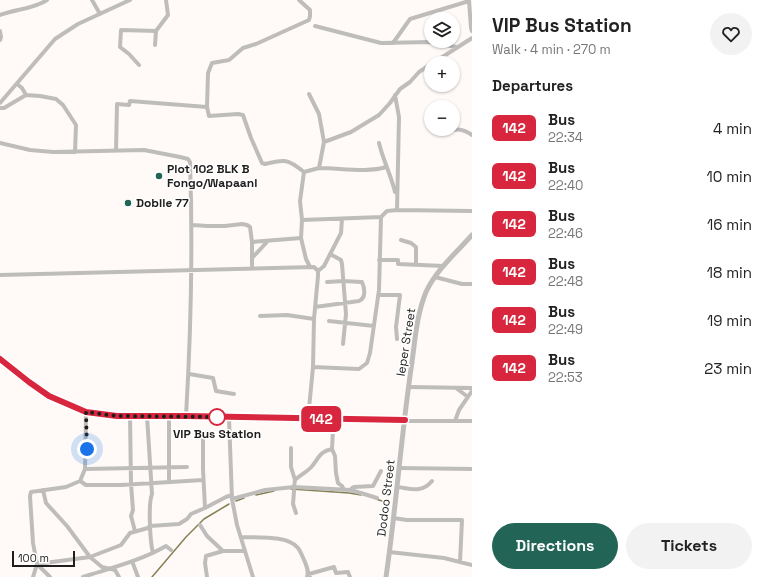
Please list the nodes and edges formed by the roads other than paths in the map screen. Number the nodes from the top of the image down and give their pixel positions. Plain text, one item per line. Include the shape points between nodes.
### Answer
1 (47, 0) edge
2 (92, 0) edge
3 (130, 0) edge
4 (166, 0) edge
5 (299, 0) edge
6 (469, 0) edge
7 (100, 14) junction
8 (0, 15) edge
9 (315, 26) dead end
10 (0, 31) edge
11 (156, 31) junction
12 (472, 31) edge
13 (472, 38) edge
14 (0, 40) edge
15 (424, 42) edge
16 (393, 43) junction
17 (155, 45) dead end
18 (460, 45) edge
19 (455, 48) edge
20 (443, 56) edge
21 (139, 66) dead end
22 (424, 69) edge
23 (17, 84) junction
24 (309, 94) dead end
25 (26, 95) junction
26 (395, 95) junction
27 (0, 103) edge
28 (207, 107) junction
29 (0, 108) edge
30 (460, 130) edge
31 (472, 134) edge
32 (324, 142) junction
33 (0, 143) edge
34 (379, 143) dead end
35 (116, 151) junction
36 (76, 152) junction
37 (386, 167) junction
38 (319, 168) junction
39 (304, 172) junction
40 (396, 196) junction
41 (397, 210) junction
42 (472, 211) edge
43 (381, 217) junction
44 (342, 219) junction
45 (302, 220) junction
46 (193, 224) junction
47 (472, 235) edge
48 (301, 238) junction
49 (401, 240) dead end
50 (267, 241) junction
51 (252, 242) junction
52 (330, 254) junction
53 (253, 257) junction
54 (379, 260) junction
55 (416, 264) junction
56 (444, 266) junction
57 (310, 267) junction
58 (252, 268) junction
59 (192, 270) junction
60 (318, 271) junction
61 (0, 275) edge
62 (435, 277) junction
63 (343, 281) junction
64 (327, 282) dead end
65 (472, 284) edge
66 (378, 295) junction
67 (345, 303) junction
68 (315, 307) junction
69 (260, 316) dead end
70 (314, 319) junction
71 (330, 321) dead end
72 (345, 323) junction
73 (374, 326) junction
74 (397, 339) dead end
75 (343, 344) dead end
76 (0, 359) edge
77 (313, 367) junction
78 (189, 374) junction
79 (409, 387) junction
80 (456, 388) junction
81 (472, 388) edge
82 (472, 391) edge
83 (234, 394) dead end
84 (468, 397) junction
85 (86, 412) junction
86 (130, 416) junction
87 (147, 416) junction
88 (169, 416) junction
89 (186, 416) junction
90 (229, 418) junction
91 (308, 419) junction
92 (331, 419) junction
93 (405, 420) junction
94 (455, 421) junction
95 (472, 421) edge
96 (203, 438) dead end
97 (291, 448) dead end
98 (332, 449) junction
99 (150, 467) junction
100 (169, 467) junction
101 (187, 467) dead end
102 (130, 468) junction
103 (400, 468) junction
104 (85, 469) junction
105 (472, 469) edge
106 (381, 471) dead end
107 (80, 480) junction
108 (203, 480) junction
109 (295, 480) junction
110 (169, 481) junction
111 (432, 481) dead end
112 (151, 483) junction
113 (131, 484) junction
114 (398, 487) junction
115 (294, 489) junction
116 (43, 490) junction
117 (344, 490) junction
118 (351, 491) junction
119 (232, 497) junction
120 (377, 498) dead end
121 (205, 508) junction
122 (296, 513) dead end
123 (393, 518) junction
124 (200, 525) dead end
125 (150, 526) junction
126 (135, 531) junction
127 (242, 537) junction
128 (171, 550) dead end
129 (223, 551) junction
130 (245, 551) junction
131 (389, 552) junction
132 (154, 553) junction
133 (90, 557) junction
134 (132, 561) junction
135 (460, 562) junction
136 (37, 564) junction
137 (472, 565) edge
138 (112, 569) junction
139 (309, 576) edge
140 (33, 577) edge
141 (50, 577) edge
142 (83, 577) edge
143 (119, 577) edge
144 (138, 577) edge
145 (207, 577) edge
146 (253, 577) edge
147 (350, 577) edge
148 (386, 577) edge

1 - 8 street
2 - 7 street
3 - 7 street
4 - 11 street via 168,15
5 - 28 street via 310,10 309,20 243,48 229,60 212,63 208,72
6 - 12 street
6 - 16 street via 410,19
7 - 23 street via 55,39
9 - 16 street via 381,43
10 - 14 street
11 - 17 street
11 - 21 street via 120,30 120,47
13 - 18 street
15 - 16 street
19 - 20 street
22 - 26 street
23 - 25 street
23 - 27 street
24 - 32 street via 319,114
25 - 29 street
25 - 36 street via 56,99 63,105 76,125
26 - 32 street via 379,115 351,132
26 - 40 street via 399,117
28 - 35 street via 130,101 129,105 117,104
28 - 39 street via 209,116 243,115 264,164 285,160
30 - 31 street
32 - 38 street
33 - 36 street via 30,150
34 - 37 street
35 - 36 street
35 - 46 street via 144,150 188,159
37 - 38 street via 375,171
37 - 40 street
38 - 39 street
39 - 45 street via 300,201
40 - 41 street
41 - 42 street
41 - 43 street via 387,211
43 - 44 street
43 - 54 street
44 - 45 street
44 - 52 street via 341,233
45 - 48 street
46 - 51 street via 247,225 250,227
46 - 59 street
47 - 56 street, Ieper Street
48 - 50 street
48 - 57 street
49 - 55 street via 416,247
50 - 51 street
50 - 53 street
51 - 53 street
52 - 60 street via 324,266
52 - 63 street via 341,260
53 - 58 street
54 - 55 street via 398,260 398,264
54 - 66 street
55 - 56 street
56 - 62 street, Ieper Street
57 - 58 street
57 - 60 street
58 - 59 street
59 - 61 street
59 - 78 street
60 - 68 street
62 - 65 street
62 - 79 street, Ieper Street via 420,308
63 - 64 street
63 - 67 street
63 - 67 street via 362,282 364,292 361,300
66 - 73 street
66 - 74 street via 400,295
67 - 68 street
67 - 72 street
68 - 70 street
69 - 70 street via 287,315
70 - 77 street
71 - 72 street
72 - 73 street
72 - 75 street
73 - 77 street via 367,363 359,369
76 - 85 street via 49,396
77 - 91 street
78 - 83 street via 210,377 216,390
78 - 89 street
79 - 80 street
79 - 93 street, Ieper Street
80 - 81 street
80 - 84 street
82 - 84 street
84 - 94 street
85 - 86 street
85 - 104 street
86 - 87 street
86 - 102 street
87 - 88 street
87 - 99 street
88 - 89 street
88 - 100 street
89 - 90 street
90 - 91 street
90 - 119 street
91 - 92 street
92 - 93 street
92 - 98 street
93 - 94 street
93 - 103 street, Dodoo Street
94 - 95 street
96 - 108 street
97 - 109 street via 291,467
98 - 109 street via 321,454 312,466
98 - 117 street via 338,483
99 - 100 street
99 - 102 street
99 - 112 street
100 - 101 street
100 - 110 street
102 - 104 street
102 - 113 street
103 - 105 street
103 - 114 street, Dodoo Street
104 - 107 street
106 - 118 street via 373,486 354,487
107 - 113 street via 86,485
107 - 116 street via 66,487
108 - 110 street
108 - 121 street
109 - 115 street
110 - 112 street
111 - 114 street via 423,489
112 - 113 street
112 - 125 street
113 - 126 street
114 - 123 street, Dodoo Street
115 - 117 street
115 - 119 street via 265,490
115 - 122 street
116 - 133 street via 46,503
116 - 136 street via 30,492
117 - 118 street
118 - 120 street
119 - 121 street via 226,496
119 - 127 street
121 - 125 street via 179,524
123 - 131 street, Dodoo Street
123 - 135 street via 462,520
124 - 129 street via 207,536
125 - 126 street
125 - 132 street
126 - 133 street via 130,533 121,545
127 - 130 street
127 - 139 street via 291,542 298,548
128 - 132 street via 166,546
129 - 130 street
129 - 145 street via 206,556 204,563
130 - 146 street
131 - 135 street
131 - 148 street, Dodoo Street
132 - 134 street
133 - 136 street
133 - 138 street via 102,567
134 - 138 street
134 - 144 street
135 - 137 street
136 - 140 street
136 - 141 street
138 - 142 street
138 - 143 street
139 - 147 street via 334,567 336,573 348,572

